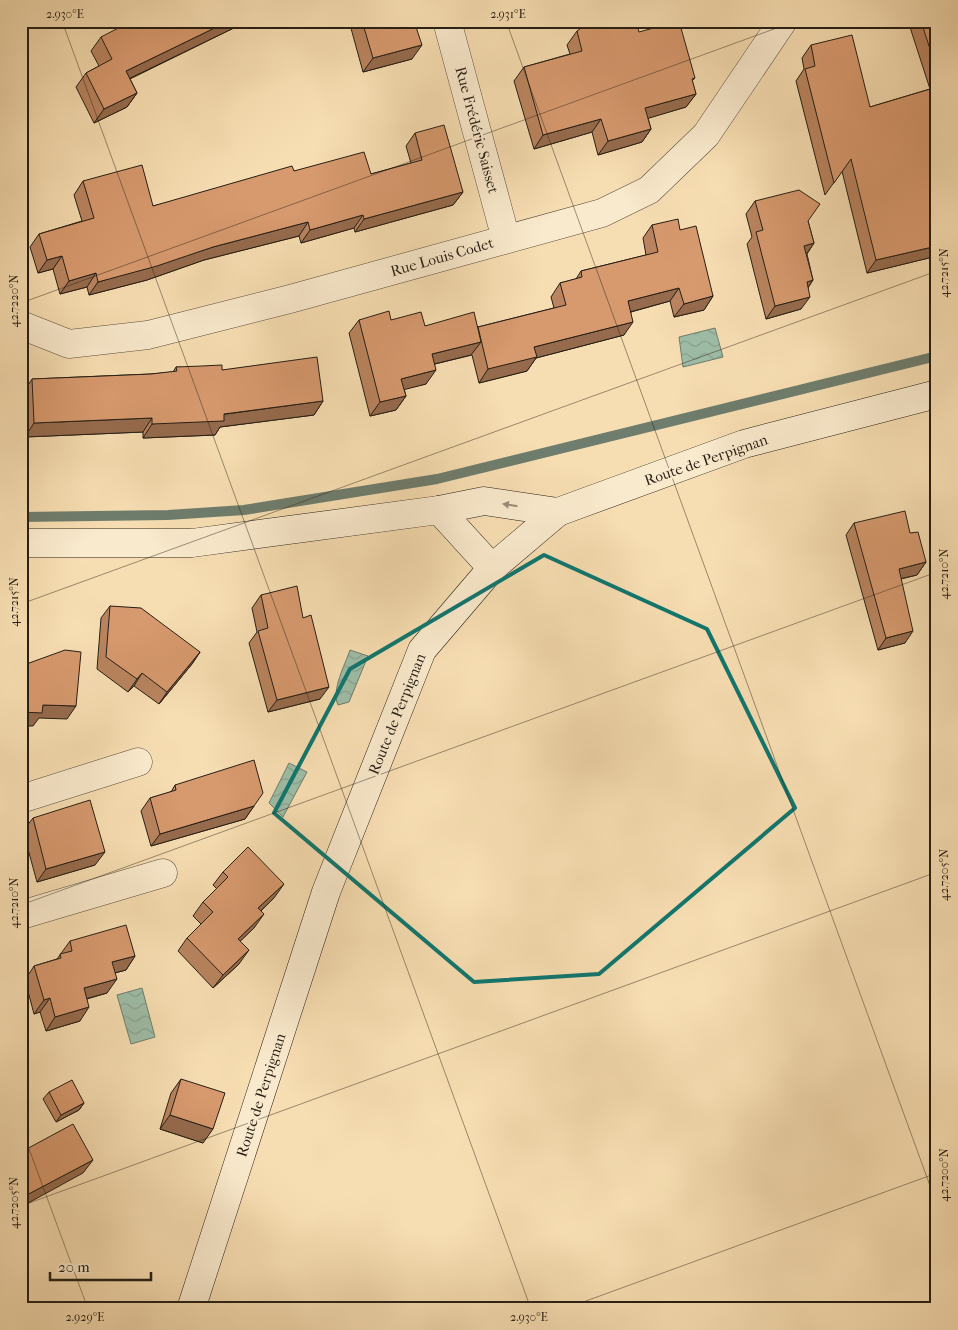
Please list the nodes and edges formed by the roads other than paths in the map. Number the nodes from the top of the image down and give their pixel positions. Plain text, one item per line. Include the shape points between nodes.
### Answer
1 (447, 21) edge
2 (783, 21) edge
3 (506, 239) junction
4 (21, 325) edge
5 (937, 394) edge
6 (439, 510) junction
7 (558, 512) junction
8 (21, 543) edge
9 (492, 568) junction
10 (138, 762) dead end
11 (21, 799) edge
12 (163, 872) dead end
13 (21, 915) edge
14 (191, 1309) edge

1 - 3 main road, Rue Frédéric Saisset
2 - 3 main road, Rue Louis Codet via 706,135 649,190 602,213
3 - 4 main road, Rue Louis Codet via 148,336 69,344
5 - 7 main road, Route de Perpignan via 744,444
7 -> 6 main road via 484,500
6 - 8 main road via 192,543
6 - 9 main road
7 - 9 main road, Route de Perpignan
9 - 14 main road, Route de Perpignan via 422,650 326,892
10 - 11 main road
12 - 13 main road

